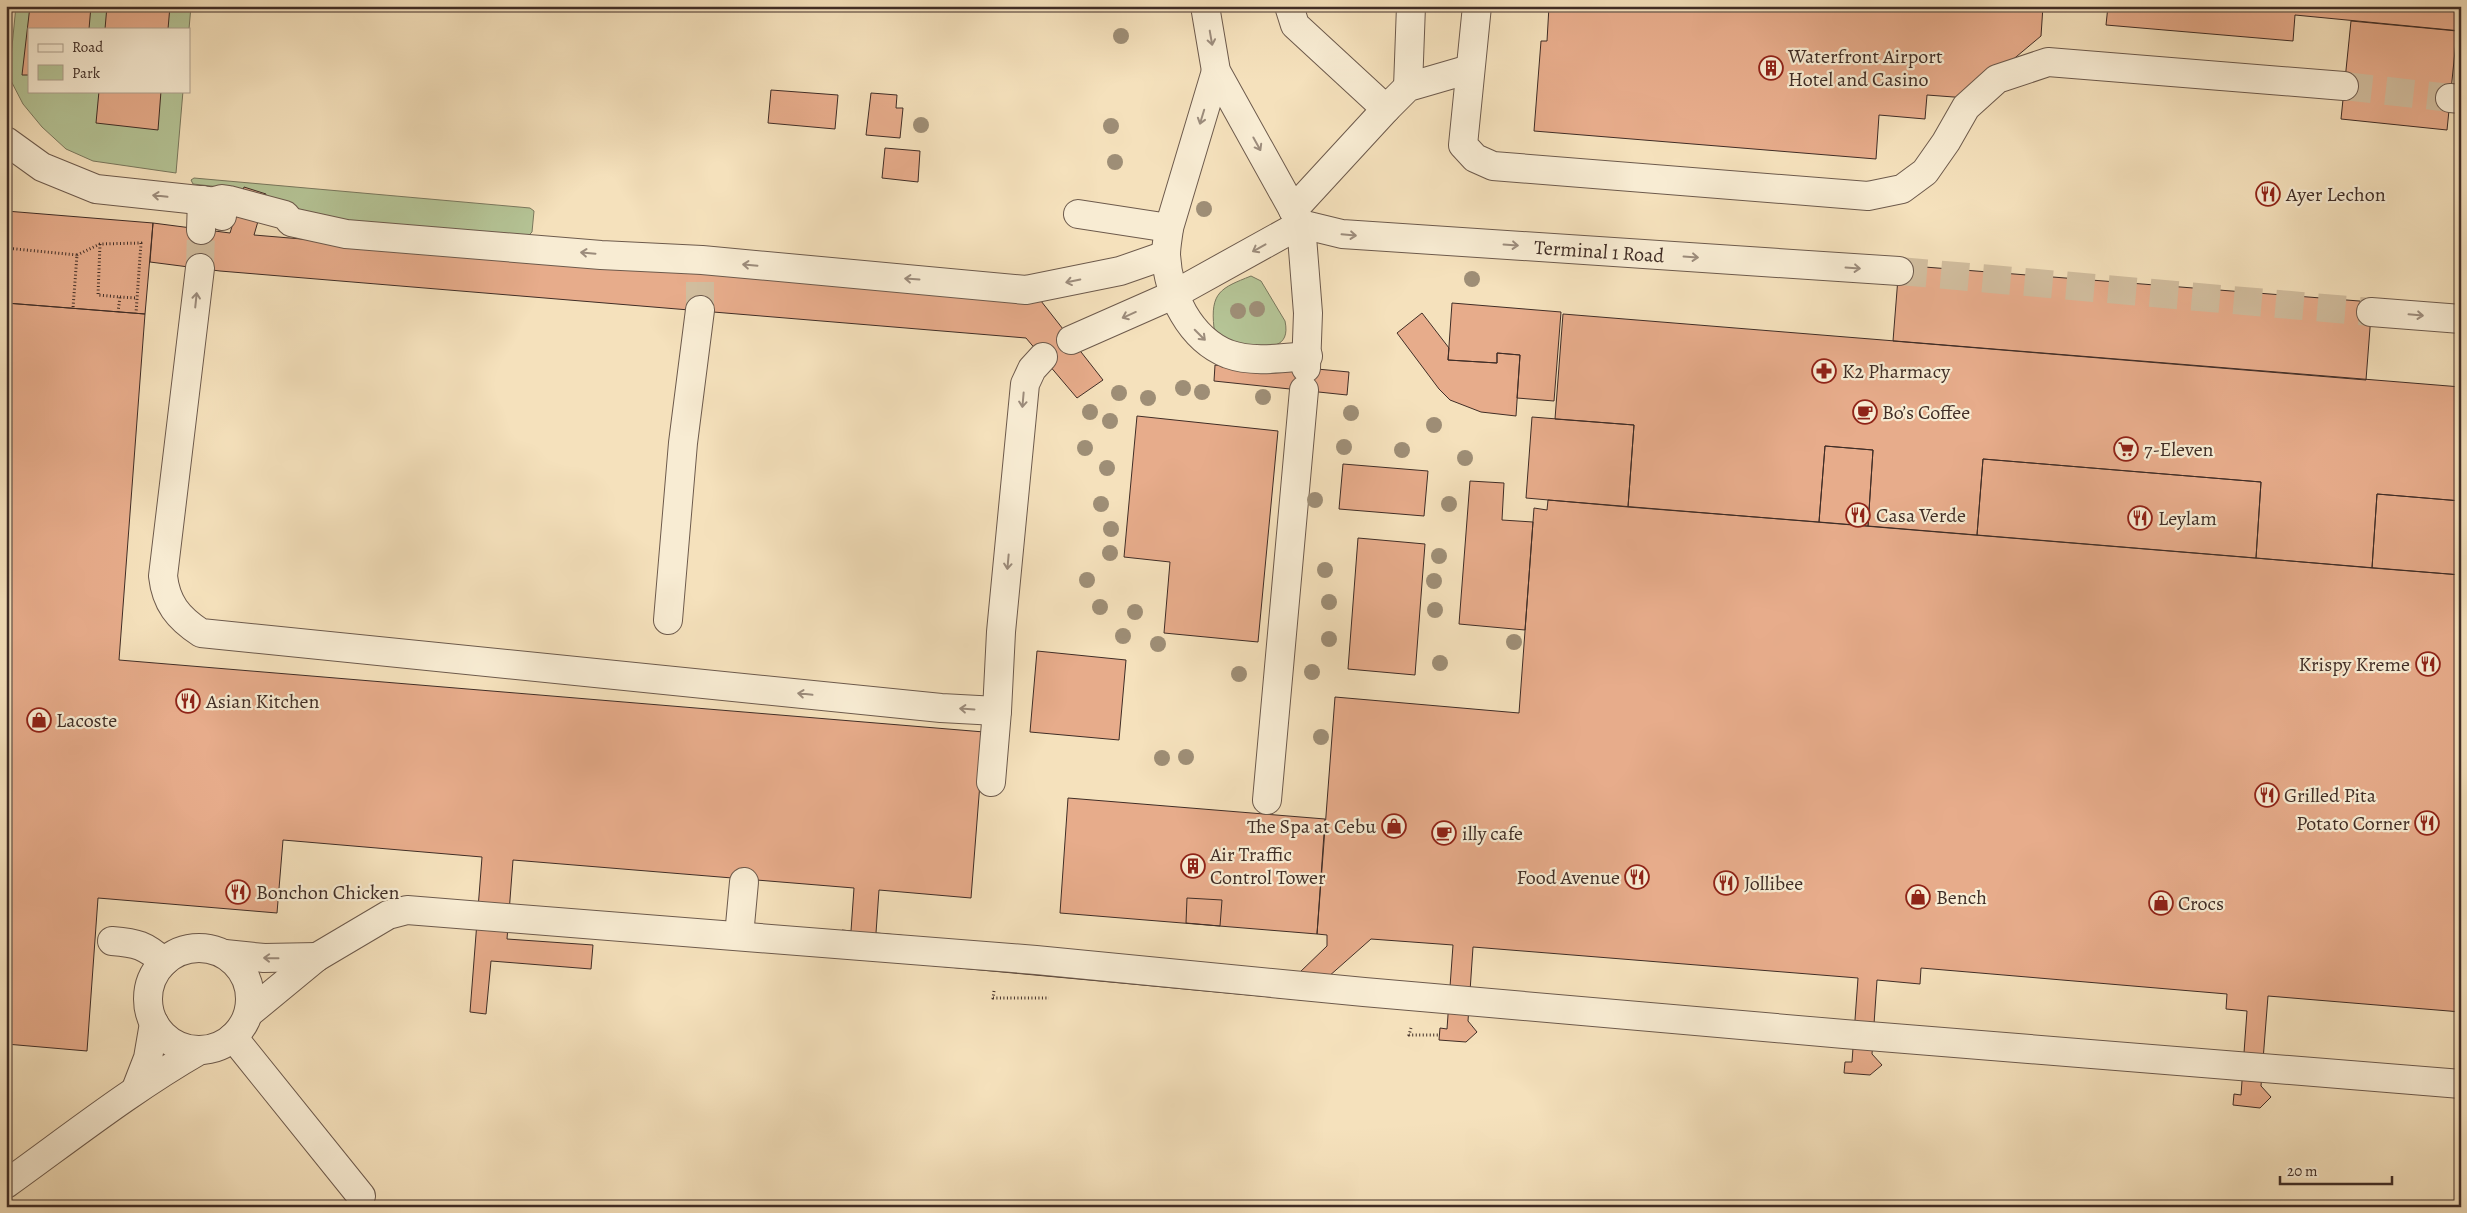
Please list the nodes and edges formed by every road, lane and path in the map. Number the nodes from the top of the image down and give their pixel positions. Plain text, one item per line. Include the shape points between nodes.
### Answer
1 (1205, 6) edge
2 (1288, 6) edge
3 (1411, 6) edge
4 (1477, 6) edge
5 (1470, 69) junction
6 (1216, 71) junction
7 (2344, 86) tunnel mouth
8 (1408, 87) junction
9 (1386, 109) junction
10 (6, 141) edge
11 (207, 201) junction
12 (1078, 214) dead end
13 (1297, 217) junction
14 (1168, 228) junction
15 (200, 230) tunnel mouth
16 (100, 244) junction
17 (6, 248) edge
18 (77, 255) junction
19 (1166, 255) junction
20 (200, 268) tunnel mouth
21 (1899, 271) tunnel mouth
22 (1173, 295) junction
23 (120, 297) junction
24 (137, 298) junction
25 (73, 308) dead end
26 (700, 310) tunnel mouth
27 (118, 312) dead end
28 (2371, 312) tunnel mouth
29 (136, 313) dead end
30 (2461, 319) edge
31 (1071, 340) dead end
32 (1043, 357) dead end
33 (1306, 371) junction
34 (668, 620) dead end
35 (997, 712) junction
36 (990, 782) dead end
37 (1267, 800) dead end
38 (744, 882) dead end
39 (739, 936) junction
40 (112, 941) dead end
41 (225, 954) junction
42 (318, 957) junction
43 (164, 962) junction
44 (249, 1013) junction
45 (154, 1023) junction
46 (233, 1037) junction
47 (200, 1050) junction
48 (2461, 1084) edge
49 (136, 1089) junction
50 (6, 1184) edge
51 (361, 1196) dead end

1 -> 6 street
2 - 9 street via 1295,25
3 - 8 street
4 - 5 street
5 - 7 street via 1463,145 1475,158 1493,166 1868,196 1902,189 1925,172 1966,107 1997,79 2048,62
5 - 8 street
6 -> 13 street
6 -> 14 street
8 - 9 street
9 - 13 street
11 -> 10 street via 96,189 42,167
11 - 15 street
19 -> 11 street via 1120,271 1026,290 701,267 601,255 346,234 291,222 285,215 229,200
12 - 14 street
13 -> 21 street, Terminal 1 Road via 1342,234
13 -> 22 street
13 - 33 street
14 - 19 street
16 - 18 path
16 - 23 path via 98,295
16 - 24 path via 141,243
17 - 18 path
18 - 25 path
19 - 22 street
35 -> 20 street via 201,633 172,609 163,576
22 -> 31 street
22 -> 33 street via 1200,337 1228,354
23 - 24 path
23 - 27 path
24 - 29 path
26 - 34 street via 683,443
28 -> 30 street
32 -> 35 street via 1025,384 1001,632
33 - 37 street
35 - 36 street
38 - 39 street
39 - 42 street via 407,910 388,915
39 - 48 street via 1844,1034
40 - 43 street via 133,942 147,947
42 -> 41 street via 264,958
41 - 43 street via 210,948 193,948
41 - 44 street via 241,970 250,991
42 - 44 street
43 - 45 street via 154,975 149,991
44 - 46 street
45 - 47 street via 174,1043
45 - 49 street via 148,1058
46 - 47 street via 218,1047
46 - 51 street
47 - 49 street
49 - 50 street

